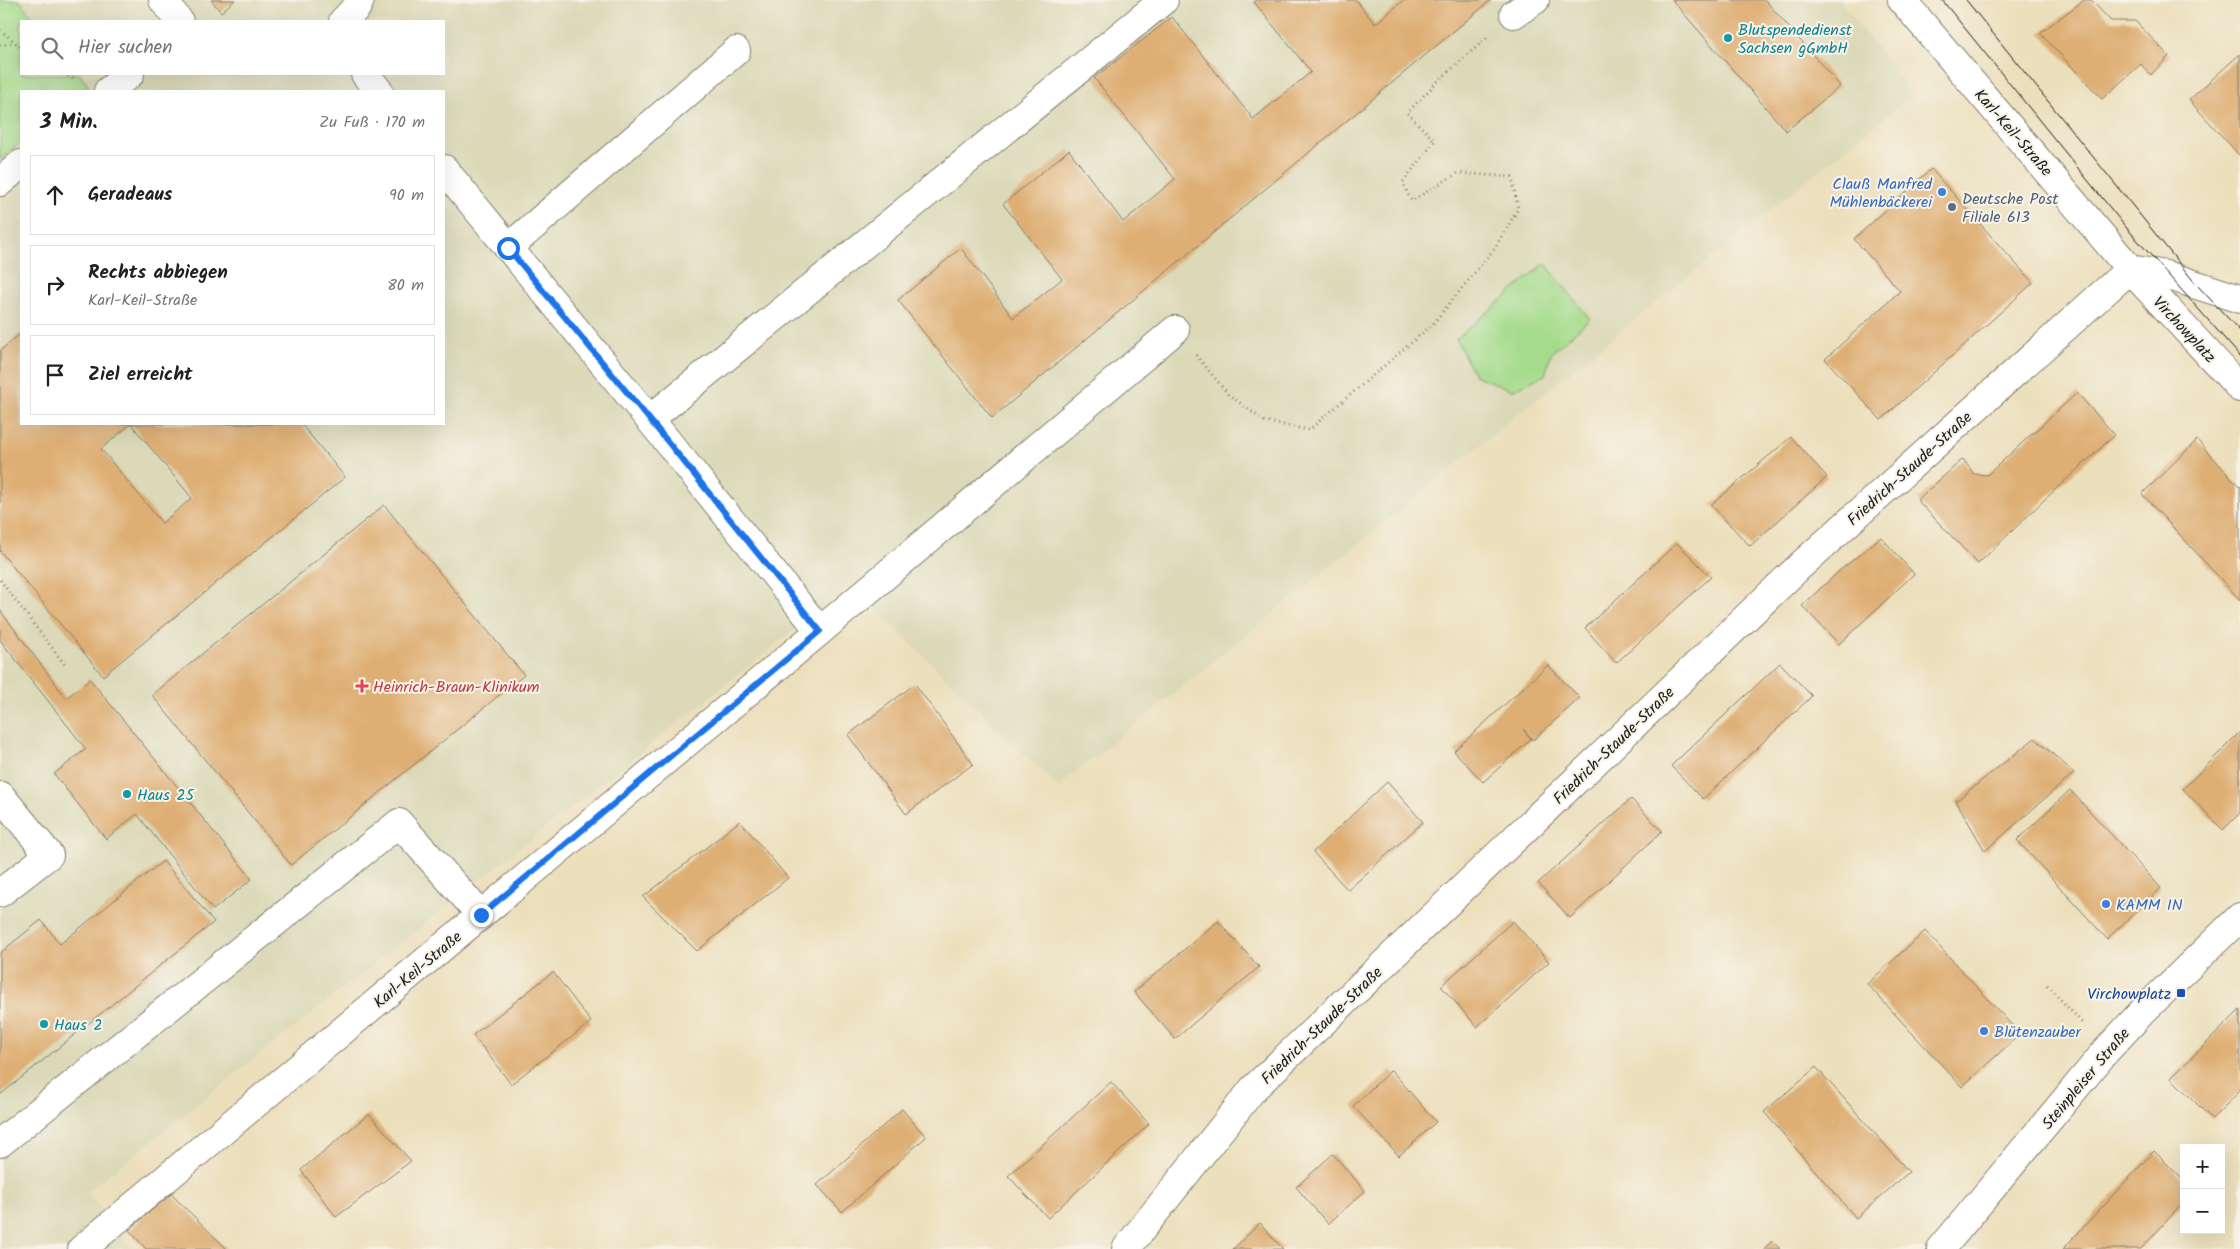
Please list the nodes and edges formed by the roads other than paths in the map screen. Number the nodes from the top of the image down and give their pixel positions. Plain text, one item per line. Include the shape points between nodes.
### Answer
1 (163, 0) edge
2 (360, 0) edge
3 (1164, 0) edge
4 (1902, 0) edge
5 (178, 20) edge
6 (344, 20) edge
7 (736, 51) dead end
8 (129, 75) edge
9 (366, 75) edge
10 (109, 90) edge
11 (378, 90) edge
12 (20, 165) edge
13 (445, 170) edge
14 (0, 182) edge
15 (508, 248) junction
16 (2130, 269) junction
17 (2240, 299) edge
18 (1175, 330) road end
19 (2240, 388) edge
20 (650, 419) junction
21 (820, 631) junction
22 (0, 797) edge
23 (0, 893) edge
24 (481, 915) junction
25 (2240, 917) edge
26 (0, 1143) edge
27 (82, 1249) edge
28 (1126, 1249) edge
29 (1941, 1249) edge

1 - 5 street
2 - 6 street
3 - 20 street
4 - 16 street, Karl-Keil-Straße
7 - 15 street
8 - 10 street
9 - 11 street
12 - 14 street
13 - 15 street
15 - 20 street
16 - 17 street via 2166,275
16 - 19 street, Virchowplatz
16 - 28 street, Friedrich-Staude-Straße via 1800,566 1253,1089
18 - 21 street, Karl-Keil-Straße
20 - 21 street
21 - 24 street, Karl-Keil-Straße
22 - 23 street via 50,856
24 - 26 street via 398,823
24 - 27 street, Karl-Keil-Straße
25 - 29 street, Steinpleiser Straße via 2124,1031

